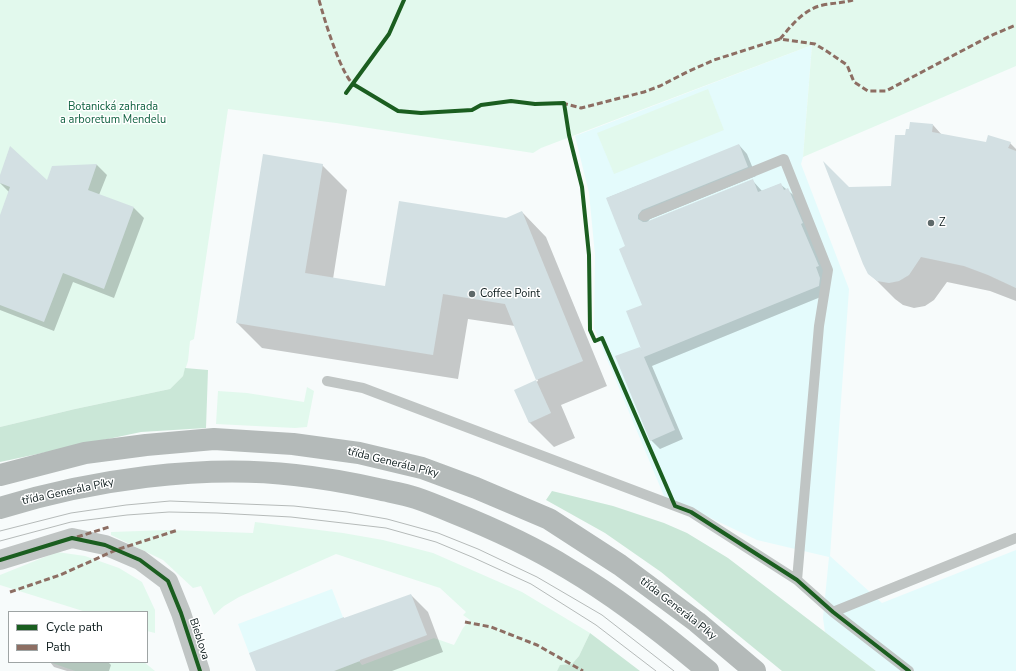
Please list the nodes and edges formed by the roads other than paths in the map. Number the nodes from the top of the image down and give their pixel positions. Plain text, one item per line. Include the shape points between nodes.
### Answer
1 (644, 216) dead end
2 (327, 381) dead end
3 (0, 475) edge
4 (0, 508) edge
5 (1016, 538) edge
6 (0, 560) edge
7 (797, 580) junction
8 (833, 612) junction
9 (200, 671) edge
10 (708, 671) edge
11 (755, 671) edge
12 (909, 671) edge

1 - 7 lane via 784,159 828,270 819,326
2 - 7 lane via 363,388 691,512
3 - 11 main road, třída Generála Píky via 85,453 214,439 293,444 359,453 422,468 549,519 620,565 697,622
4 - 10 main road, třída Generála Píky via 88,486 157,475 232,471 295,475 355,484 416,498 476,522 569,569 602,590
5 - 8 lane
6 - 9 street, Bieblova via 72,538 105,545 140,560 168,581
7 - 8 lane
8 - 12 lane

